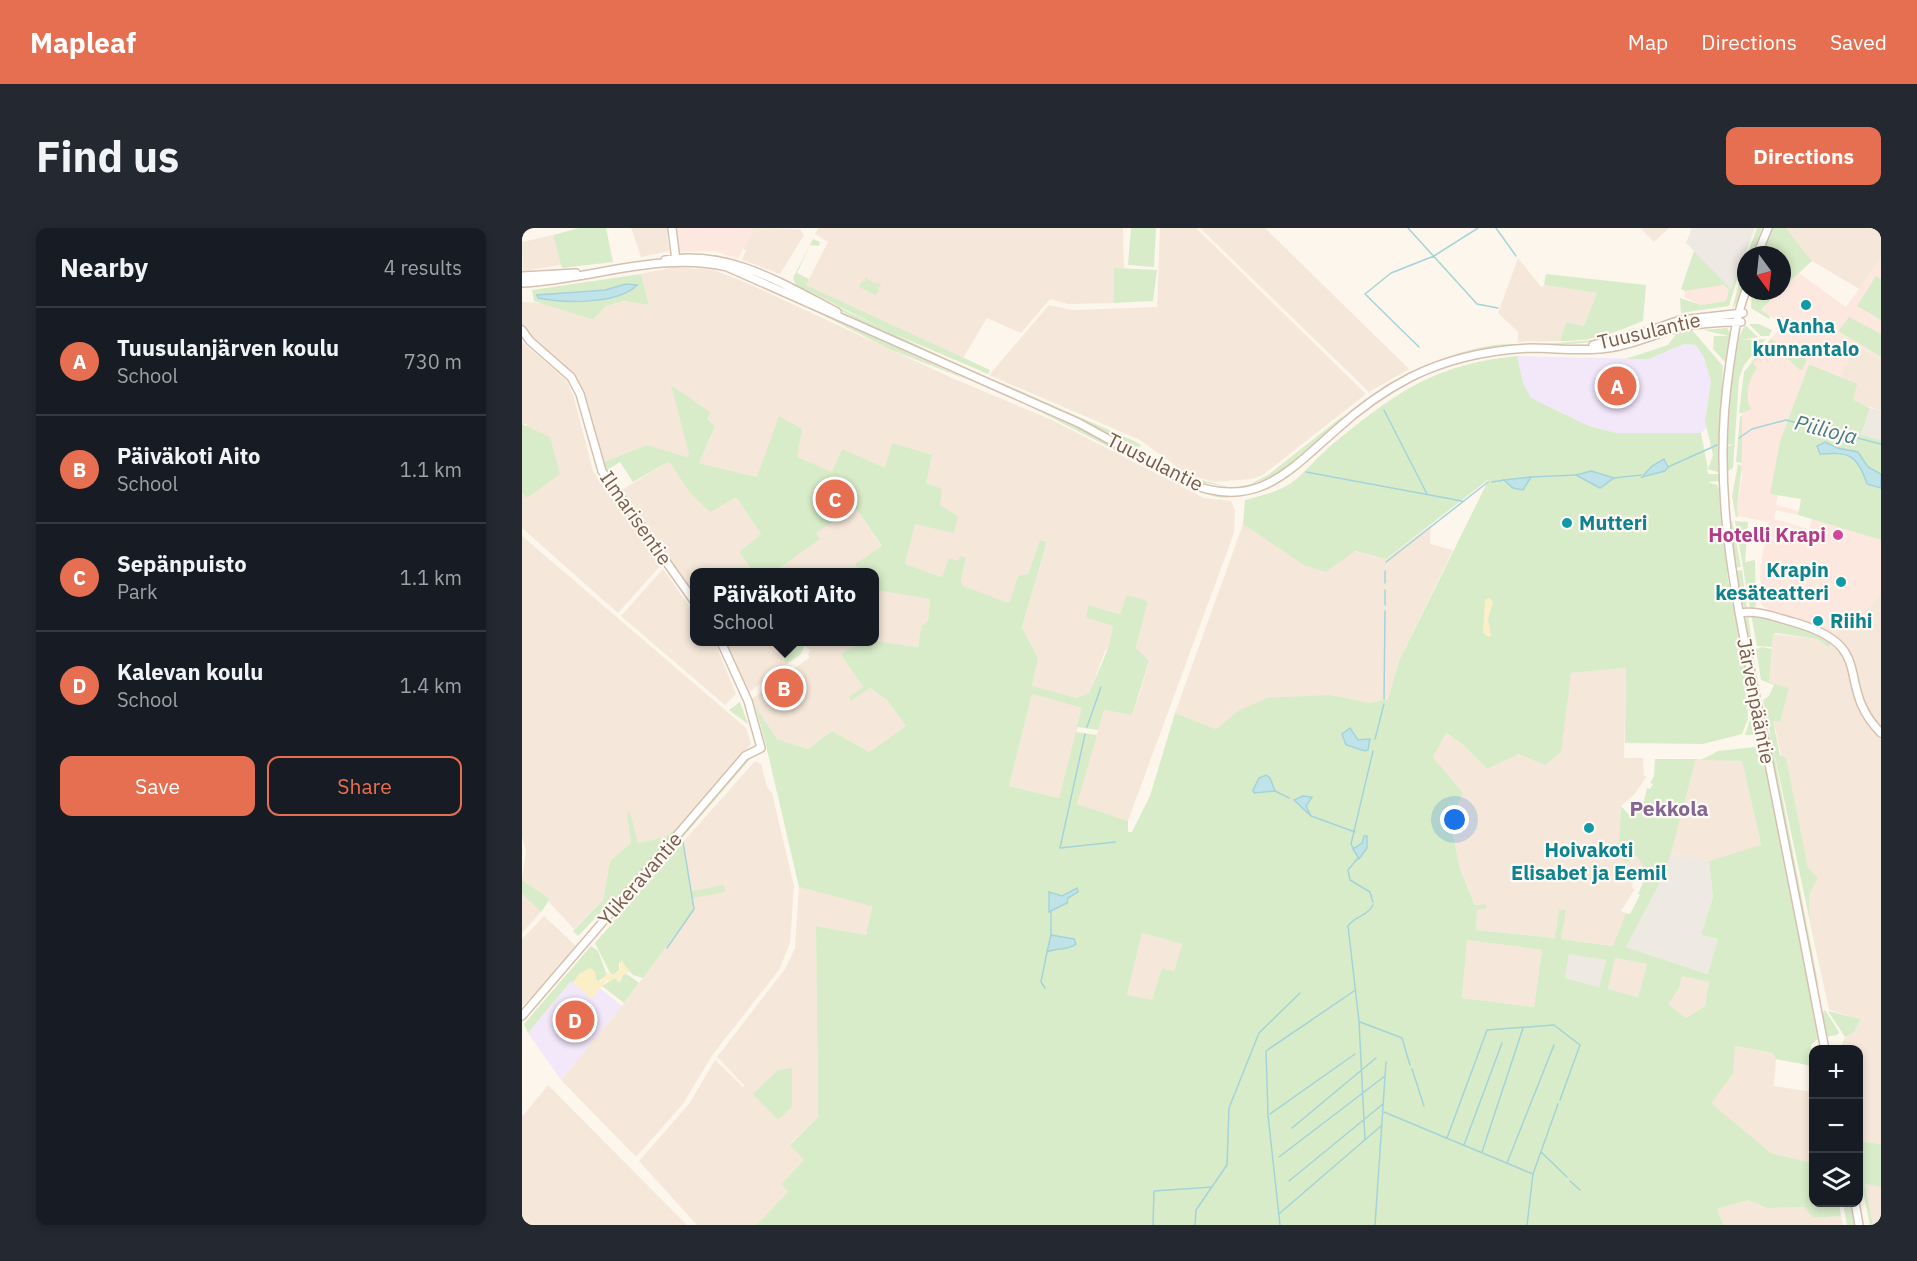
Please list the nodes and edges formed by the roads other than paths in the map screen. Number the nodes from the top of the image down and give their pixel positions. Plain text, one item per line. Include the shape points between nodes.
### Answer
1 (672, 228) edge
2 (1768, 228) edge
3 (1761, 246) edge
4 (676, 260) junction
5 (598, 273) junction
6 (522, 276) edge
7 (522, 283) edge
8 (1744, 300) edge
9 (1740, 313) junction
10 (1738, 322) junction
11 (522, 330) edge
12 (1555, 349) junction
13 (690, 595) edge
14 (1739, 613) junction
15 (723, 646) edge
16 (1881, 733) edge
17 (522, 1016) edge
18 (1824, 1045) edge
19 (1856, 1207) edge
20 (1859, 1225) edge

1 - 4 main road
2 - 3 main road
4 - 5 main road, Tuusulantie
4 - 12 main road, Tuusulantie via 739,271 1079,423 1186,482 1230,491 1256,488 1280,478 1366,404 1412,376 1477,355
5 - 6 main road, Tuusulantie
5 - 7 main road, Tuusulantie
8 - 9 main road, Järvenpääntie
9 - 10 main road, Järvenpääntie
9 - 12 main road, Tuusulantie via 1680,320 1602,344
10 - 12 main road, Tuusulantie via 1682,327 1610,348
10 - 14 main road, Järvenpääntie via 1724,405 1722,485
11 - 13 main road, Ilmarisentie via 571,377 602,471
14 - 16 main road via 1759,612 1822,630 1840,641 1852,661 1867,717
14 - 18 main road, Järvenpääntie
15 - 17 main road, Ylikeravantie via 761,748 745,756
19 - 20 main road

